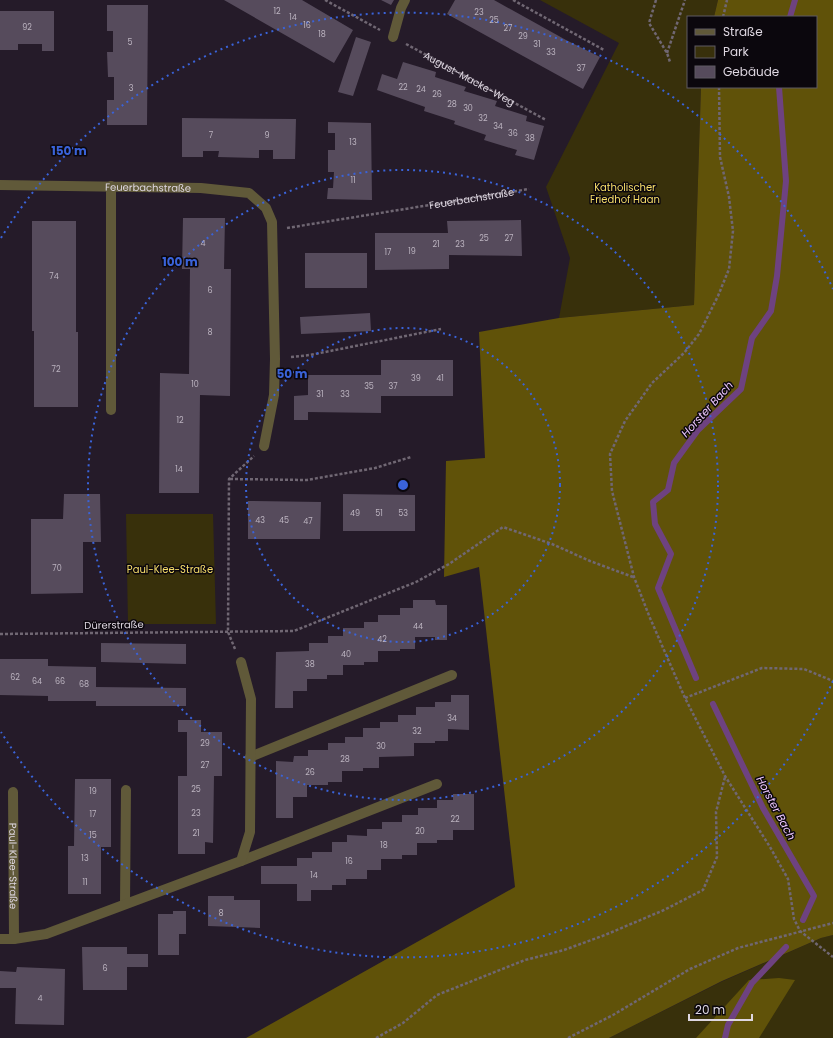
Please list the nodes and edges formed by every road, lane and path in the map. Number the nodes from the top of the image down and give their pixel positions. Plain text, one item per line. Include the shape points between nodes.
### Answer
1 (325, 0) edge
2 (405, 0) edge
3 (513, 0) edge
4 (656, 0) edge
5 (685, 0) edge
6 (727, 0) edge
7 (723, 16) edge
8 (393, 37) junction
9 (604, 50) dead end
10 (667, 53) junction
11 (670, 62) dead end
12 (719, 88) edge
13 (546, 120) dead end
14 (0, 185) edge
15 (111, 186) junction
16 (529, 188) dead end
17 (273, 230) junction
18 (441, 329) dead end
19 (276, 359) junction
20 (111, 410) dead end
21 (264, 446) joint
22 (411, 457) dead end
23 (229, 479) junction
24 (634, 577) junction
25 (228, 632) junction
26 (0, 634) edge
27 (241, 662) joint
28 (452, 675) dead end
29 (833, 680) edge
30 (685, 698) junction
31 (250, 757) junction
32 (725, 776) junction
33 (437, 784) dead end
34 (126, 790) dead end
35 (13, 792) dead end
36 (241, 861) junction
37 (125, 904) junction
38 (833, 923) edge
39 (800, 931) junction
40 (0, 939) edge
41 (14, 939) junction
42 (833, 957) edge
43 (376, 1038) edge
44 (568, 1038) edge

1 - 8 path, August-Macke-Weg
2 - 8 street
3 - 9 path
4 - 10 path via 649,23
5 - 10 path
6 - 7 path
8 - 13 path, August-Macke-Weg
10 - 11 path
12 - 24 path via 720,157 733,230 729,269 699,334 684,353 652,383 625,421 610,454 612,491
14 - 15 street, Feuerbachstraße
15 - 17 street, Feuerbachstraße via 201,188 249,193 266,208
15 - 20 street
16 - 17 path, Feuerbachstraße
17 - 19 street, Feuerbachstraße
18 - 19 path via 310,355
19 - 21 street, Feuerbachstraße via 274,395
21 - 23 path
22 - 23 path via 375,468 307,480
23 - 25 path
24 - 25 path via 503,527 449,564 416,582 294,631
24 - 30 path
25 - 26 path, Dürerstraße
25 - 27 path
27 - 31 street via 251,698
28 - 31 street
29 - 30 path via 804,669 762,668
30 - 32 path
31 - 36 street via 250,832
32 - 39 path via 788,879 794,919
32 - 43 path via 716,812 717,857 703,890 605,936 525,960 437,995 403,1023
33 - 36 street
34 - 37 street
35 - 41 street, Paul-Klee-Straße
36 - 37 street
37 - 41 street via 46,934
38 - 39 path
39 - 42 path
39 - 44 path via 738,948 690,969 613,1015
40 - 41 street

